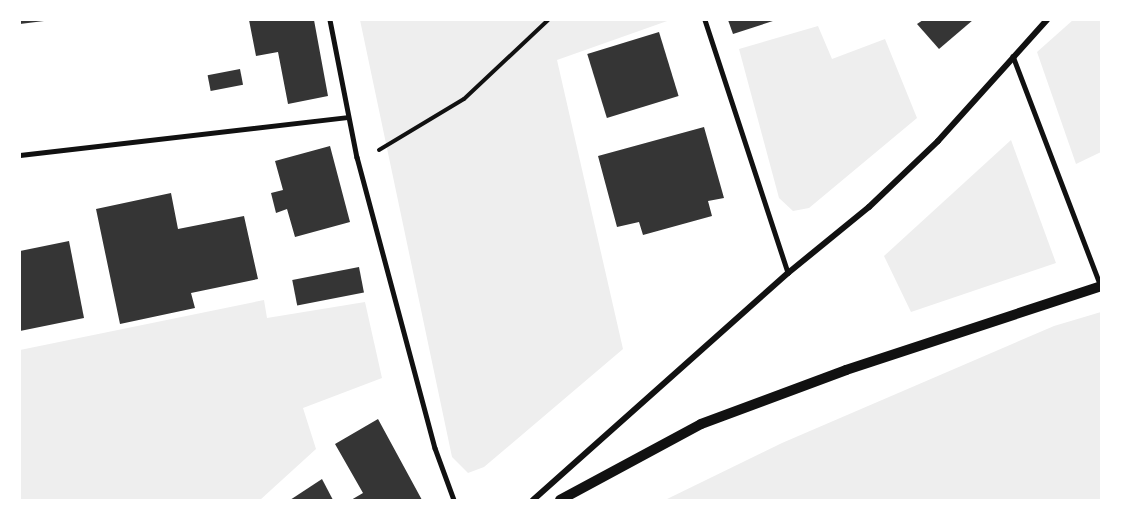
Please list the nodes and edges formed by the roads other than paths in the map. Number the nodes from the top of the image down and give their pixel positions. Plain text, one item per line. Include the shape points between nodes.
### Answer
1 (330, 20) edge
2 (705, 20) edge
3 (1047, 20) edge
4 (1013, 56) junction
5 (347, 117) junction
6 (20, 155) edge
7 (788, 273) junction
8 (1101, 286) edge
9 (454, 501) edge
10 (533, 501) edge
11 (560, 501) edge

1 - 5 lane
2 - 7 lane
3 - 4 street
4 - 7 street via 938,141 869,207
4 - 8 lane
5 - 6 lane
5 - 9 lane via 435,448
7 - 10 street
8 - 11 street via 846,370 701,424

